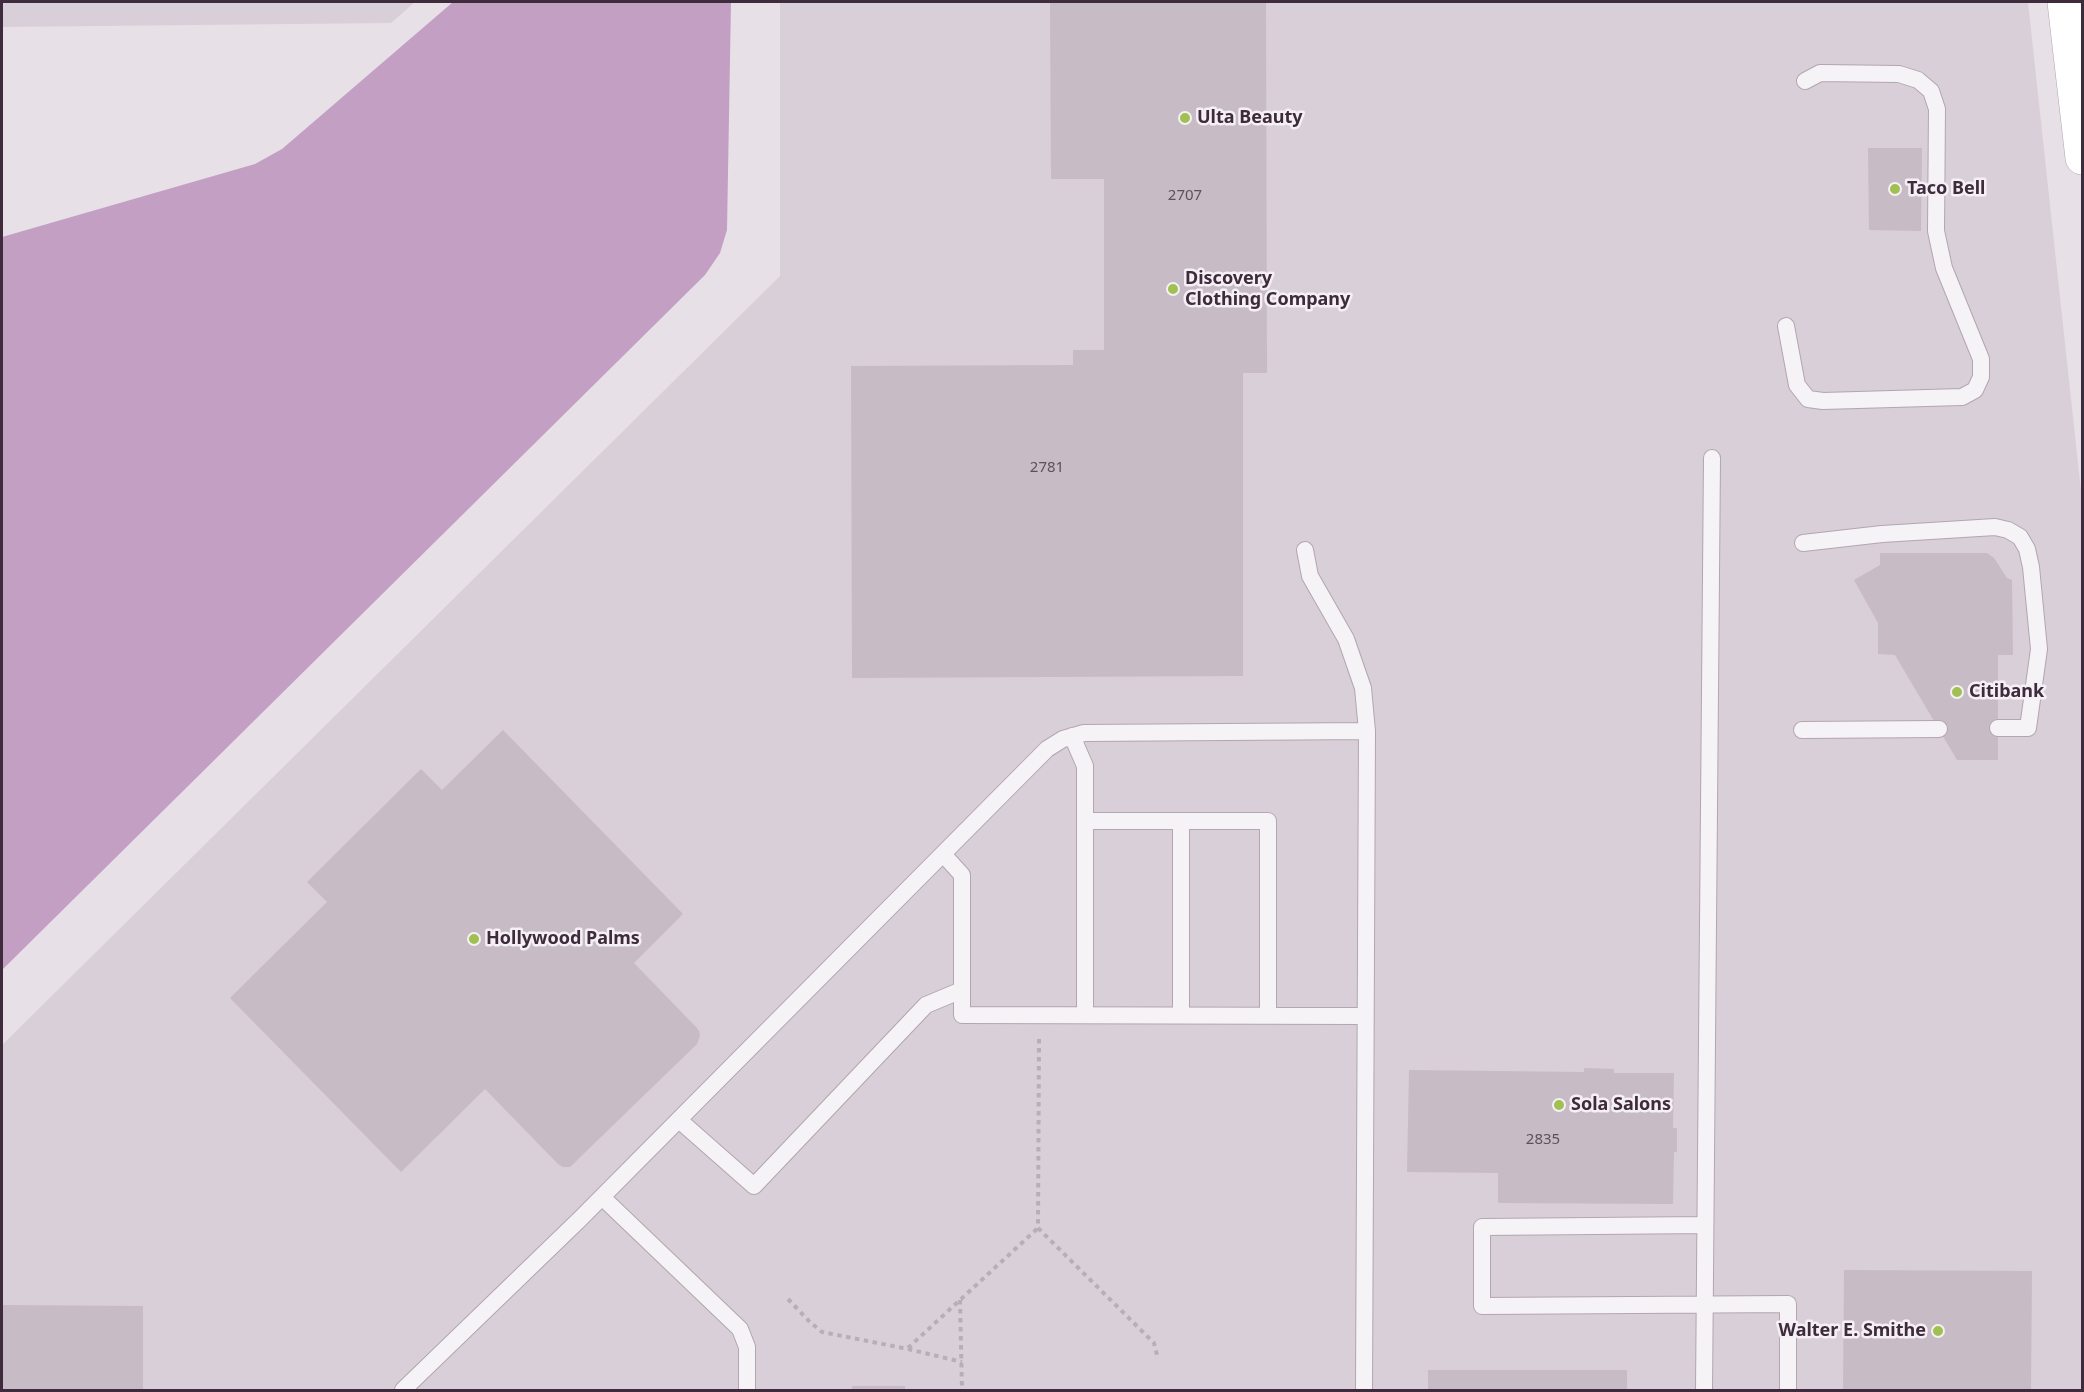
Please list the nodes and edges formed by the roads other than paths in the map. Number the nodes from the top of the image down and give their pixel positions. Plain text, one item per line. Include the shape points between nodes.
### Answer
1 (2064, 2) edge
2 (1804, 81) dead end
3 (2082, 158) edge
4 (1786, 326) dead end
5 (1712, 458) dead end
6 (1803, 543) dead end
7 (1305, 550) dead end
8 (1998, 728) dead end
9 (1939, 729) dead end
10 (1802, 730) dead end
11 (1366, 731) junction
12 (1072, 736) junction
13 (1085, 821) junction
14 (1181, 821) junction
15 (943, 854) junction
16 (962, 990) junction
17 (1085, 1015) junction
18 (1181, 1015) junction
19 (1268, 1015) junction
20 (1365, 1016) junction
21 (679, 1120) junction
22 (603, 1197) junction
23 (1705, 1225) junction
24 (1705, 1305) junction
25 (403, 1390) edge
26 (747, 1390) edge
27 (1364, 1390) edge
28 (1704, 1390) edge
29 (1788, 1390) edge

1 - 3 main road
2 - 4 lane via 1820,73 1899,74 1918,80 1931,91 1937,109 1936,231 1944,267 1981,358 1981,377 1975,390 1962,397 1808,399 1797,385
5 - 23 lane
6 - 8 lane via 1995,527 2020,537 2031,567 2039,649 2028,728
7 - 11 lane via 1310,576 1346,639 1363,688
9 - 10 lane
11 - 12 lane
11 - 20 lane
12 - 13 lane via 1085,766
12 - 15 lane via 1047,748
13 - 14 lane
13 - 17 lane
14 - 18 lane
14 - 19 lane via 1268,821
15 - 16 lane via 962,875
15 - 21 lane
16 - 17 lane via 962,1015
16 - 21 lane via 926,1005 754,1186
17 - 18 lane
18 - 19 lane
19 - 20 lane
20 - 27 lane
21 - 22 lane
22 - 25 lane
22 - 26 lane via 740,1329 747,1347
23 - 24 lane
23 - 24 lane via 1482,1227 1482,1306
24 - 28 lane
24 - 29 lane via 1788,1304

